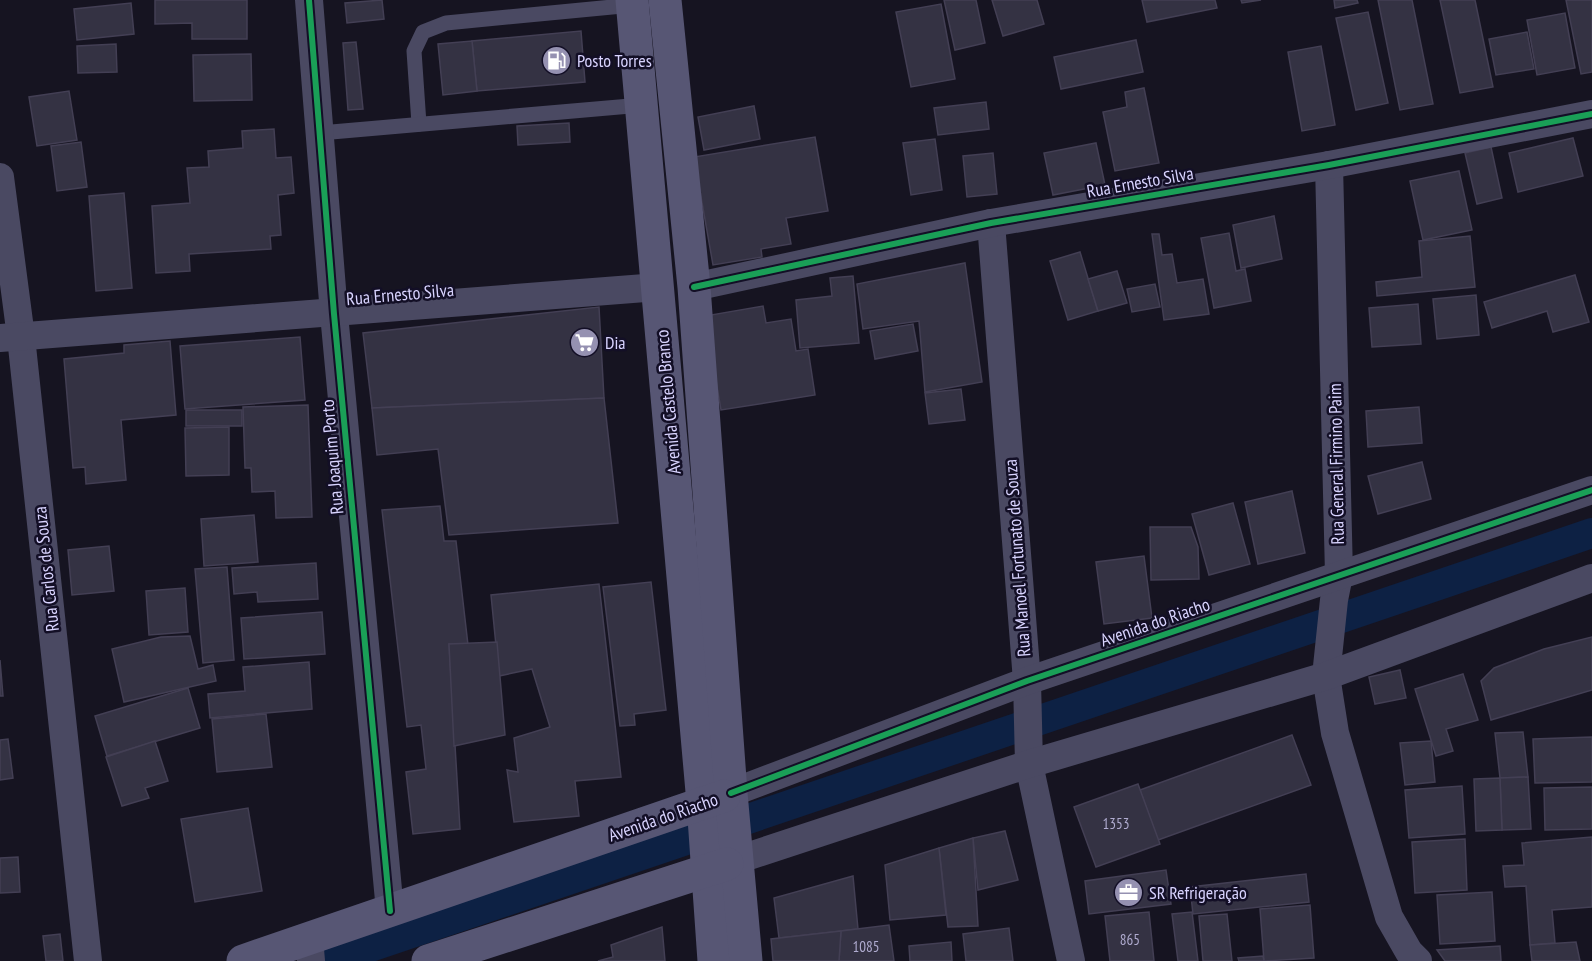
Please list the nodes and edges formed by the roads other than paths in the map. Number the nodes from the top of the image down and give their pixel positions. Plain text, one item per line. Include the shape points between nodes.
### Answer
1 (309, 0) edge
2 (665, 0) edge
3 (632, 2) edge
4 (642, 105) junction
5 (1592, 114) edge
6 (419, 124) junction
7 (320, 133) junction
8 (1329, 165) junction
9 (0, 177) edge
10 (992, 223) junction
11 (658, 287) junction
12 (694, 287) junction
13 (334, 314) junction
14 (10, 338) edge
15 (1592, 490) edge
16 (1592, 578) edge
17 (1336, 588) junction
18 (1326, 676) junction
19 (1027, 681) junction
20 (1029, 764) junction
21 (720, 831) junction
22 (390, 911) junction
23 (310, 950) edge
24 (88, 961) edge
25 (243, 961) edge
26 (428, 961) edge
27 (714, 961) edge
28 (746, 961) edge
29 (1071, 961) edge
30 (1418, 961) edge

1 - 7 street, Rua Joaquim Porto
2 - 12 main road, Avenida Castelo Branco
3 - 4 main road, Avenida Castelo Branco
3 - 6 lane via 446,23 423,32 414,51
4 - 6 lane
4 - 11 main road, Avenida Castelo Branco
5 - 8 street, Rua Ernesto Silva
6 - 7 lane
7 - 13 street, Rua Joaquim Porto
8 - 10 street, Rua Ernesto Silva
8 - 17 street, Rua General Firmino Paim
9 - 14 street, Rua Carlos de Souza
10 - 12 street, Rua Ernesto Silva
10 - 19 street, Rua Manoel Fortunato de Souza
11 - 13 street, Rua Ernesto Silva
11 - 21 main road, Avenida Castelo Branco
12 - 21 main road, Avenida Castelo Branco
13 - 14 street, Rua Ernesto Silva
13 - 22 street, Rua Joaquim Porto
14 - 24 street, Rua Carlos de Souza
15 - 17 street, Avenida do Riacho
16 - 18 street, Avenida do Riacho
17 - 18 street, Rua General Firmino Paim
17 - 19 street, Avenida do Riacho
18 - 20 street, Avenida do Riacho
18 - 30 street, Rua General Firmino Paim via 1335,734 1389,917
19 - 20 street, Rua Manoel Fortunato de Souza
19 - 21 street, Avenida do Riacho
20 - 21 street, Avenida do Riacho
20 - 29 street, Rua Manoel Fortunato de Souza
21 - 22 main road, Avenida do Riacho
21 - 26 main road, Avenida do Riacho
21 - 27 main road
21 - 28 main road
22 - 23 main road, Avenida do Riacho
23 - 25 main road, Avenida do Riacho

